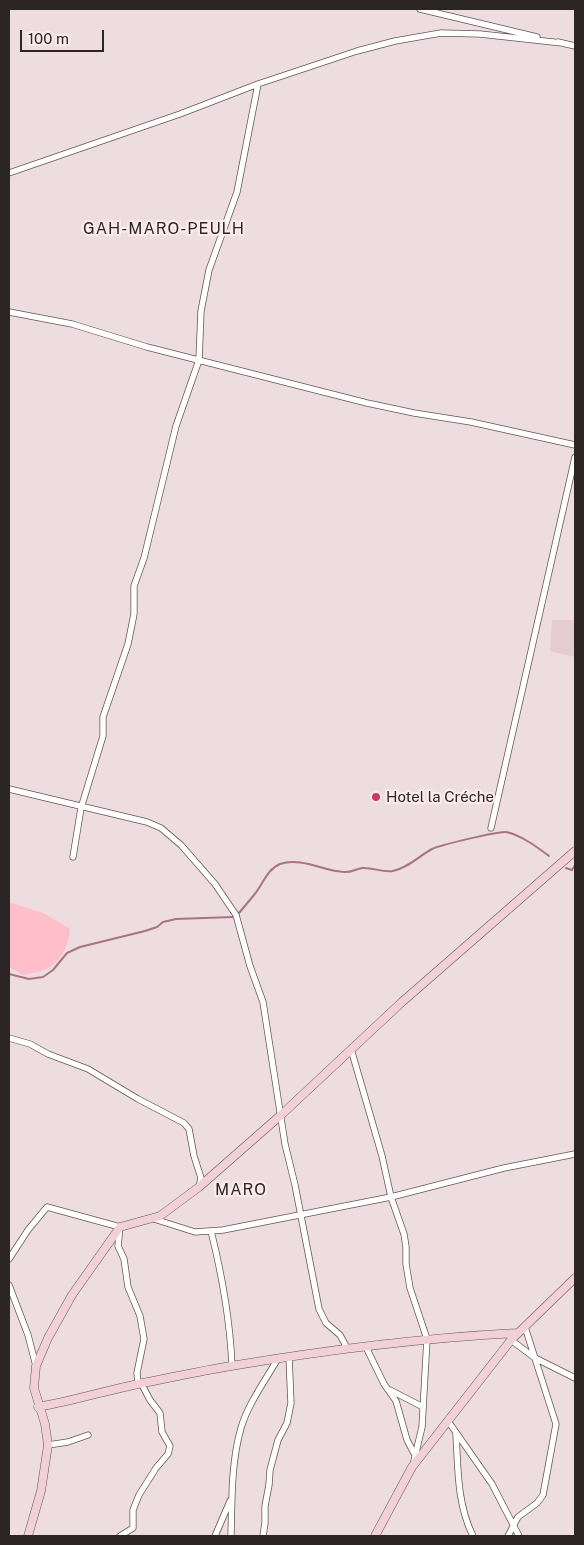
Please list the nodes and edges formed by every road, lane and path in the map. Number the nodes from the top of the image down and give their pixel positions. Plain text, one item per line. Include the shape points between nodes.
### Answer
1 (420, 9) edge
2 (562, 43) junction
3 (575, 46) edge
4 (258, 84) junction
5 (9, 173) edge
6 (9, 312) edge
7 (198, 360) junction
8 (575, 445) edge
9 (575, 457) edge
10 (9, 789) edge
11 (81, 808) junction
12 (491, 828) dead end
13 (575, 851) edge
14 (73, 857) dead end
15 (9, 1038) edge
16 (351, 1049) junction
17 (281, 1114) junction
18 (575, 1154) edge
19 (199, 1187) junction
20 (391, 1198) junction
21 (301, 1216) junction
22 (154, 1219) junction
23 (120, 1227) junction
24 (211, 1231) junction
25 (9, 1259) edge
26 (575, 1278) edge
27 (9, 1285) edge
28 (524, 1327) junction
29 (518, 1333) junction
30 (427, 1340) junction
31 (511, 1340) junction
32 (366, 1346) junction
33 (347, 1348) junction
34 (289, 1357) junction
35 (535, 1358) junction
36 (277, 1360) junction
37 (36, 1366) junction
38 (232, 1366) junction
39 (575, 1378) edge
40 (140, 1384) junction
41 (388, 1389) junction
42 (38, 1406) junction
43 (423, 1406) junction
44 (448, 1421) junction
45 (456, 1434) junction
46 (88, 1435) dead end
47 (48, 1445) junction
48 (415, 1455) junction
49 (412, 1467) junction
50 (232, 1494) junction
51 (514, 1527) junction
52 (28, 1536) edge
53 (120, 1536) edge
54 (215, 1536) edge
55 (231, 1536) edge
56 (263, 1536) edge
57 (375, 1536) edge
58 (472, 1536) edge
59 (508, 1536) edge
60 (519, 1536) edge

1 - 2 street
2 - 3 street
2 - 4 street via 480,34 441,34 378,45
4 - 5 street
4 - 7 street via 237,192 209,270 201,311
6 - 7 street via 72,324
7 - 8 street via 367,402
7 - 11 street via 176,426 144,558 134,586 134,614 128,644 103,717 104,736
9 - 12 street
10 - 11 street
11 - 14 street
11 - 17 street via 161,828 181,845 228,902 236,915 263,1002
13 - 16 street
15 - 19 street via 88,1070 184,1123 189,1129 201,1178
16 - 17 street
16 - 20 street
17 - 19 street
17 - 21 street
18 - 20 street via 504,1168
19 - 22 street
20 - 21 street
20 - 30 street via 404,1234 410,1288
21 - 24 street
21 - 33 street via 319,1309
22 - 23 street
22 - 24 street via 195,1232
23 - 25 street via 47,1207
23 - 37 street via 72,1295
23 - 40 street via 118,1246 144,1339 137,1373
24 - 38 street via 231,1339
26 - 28 street
27 - 37 street
28 - 29 street
28 - 35 street
29 - 30 street
29 - 31 street
30 - 32 street
30 - 43 street
31 - 35 street
31 - 44 street
32 - 33 street
32 - 41 street
33 - 34 street
34 - 36 street
34 - 56 street via 291,1403 270,1470
35 - 39 street
35 - 51 street via 556,1428 542,1495 537,1503 518,1517
36 - 38 street
36 - 50 street via 242,1427 236,1450
37 - 42 street via 34,1388
38 - 40 street
40 - 42 street
40 - 53 street via 160,1413 162,1432 170,1450 139,1495 133,1510 133,1528
41 - 43 street
41 - 48 street
42 - 47 street
43 - 48 street
44 - 45 street
44 - 49 street
45 - 51 street via 492,1484
45 - 58 street via 462,1504
46 - 47 street
47 - 52 street via 41,1491
48 - 49 street
49 - 57 street
50 - 54 street
50 - 55 street
51 - 59 street
51 - 60 street

